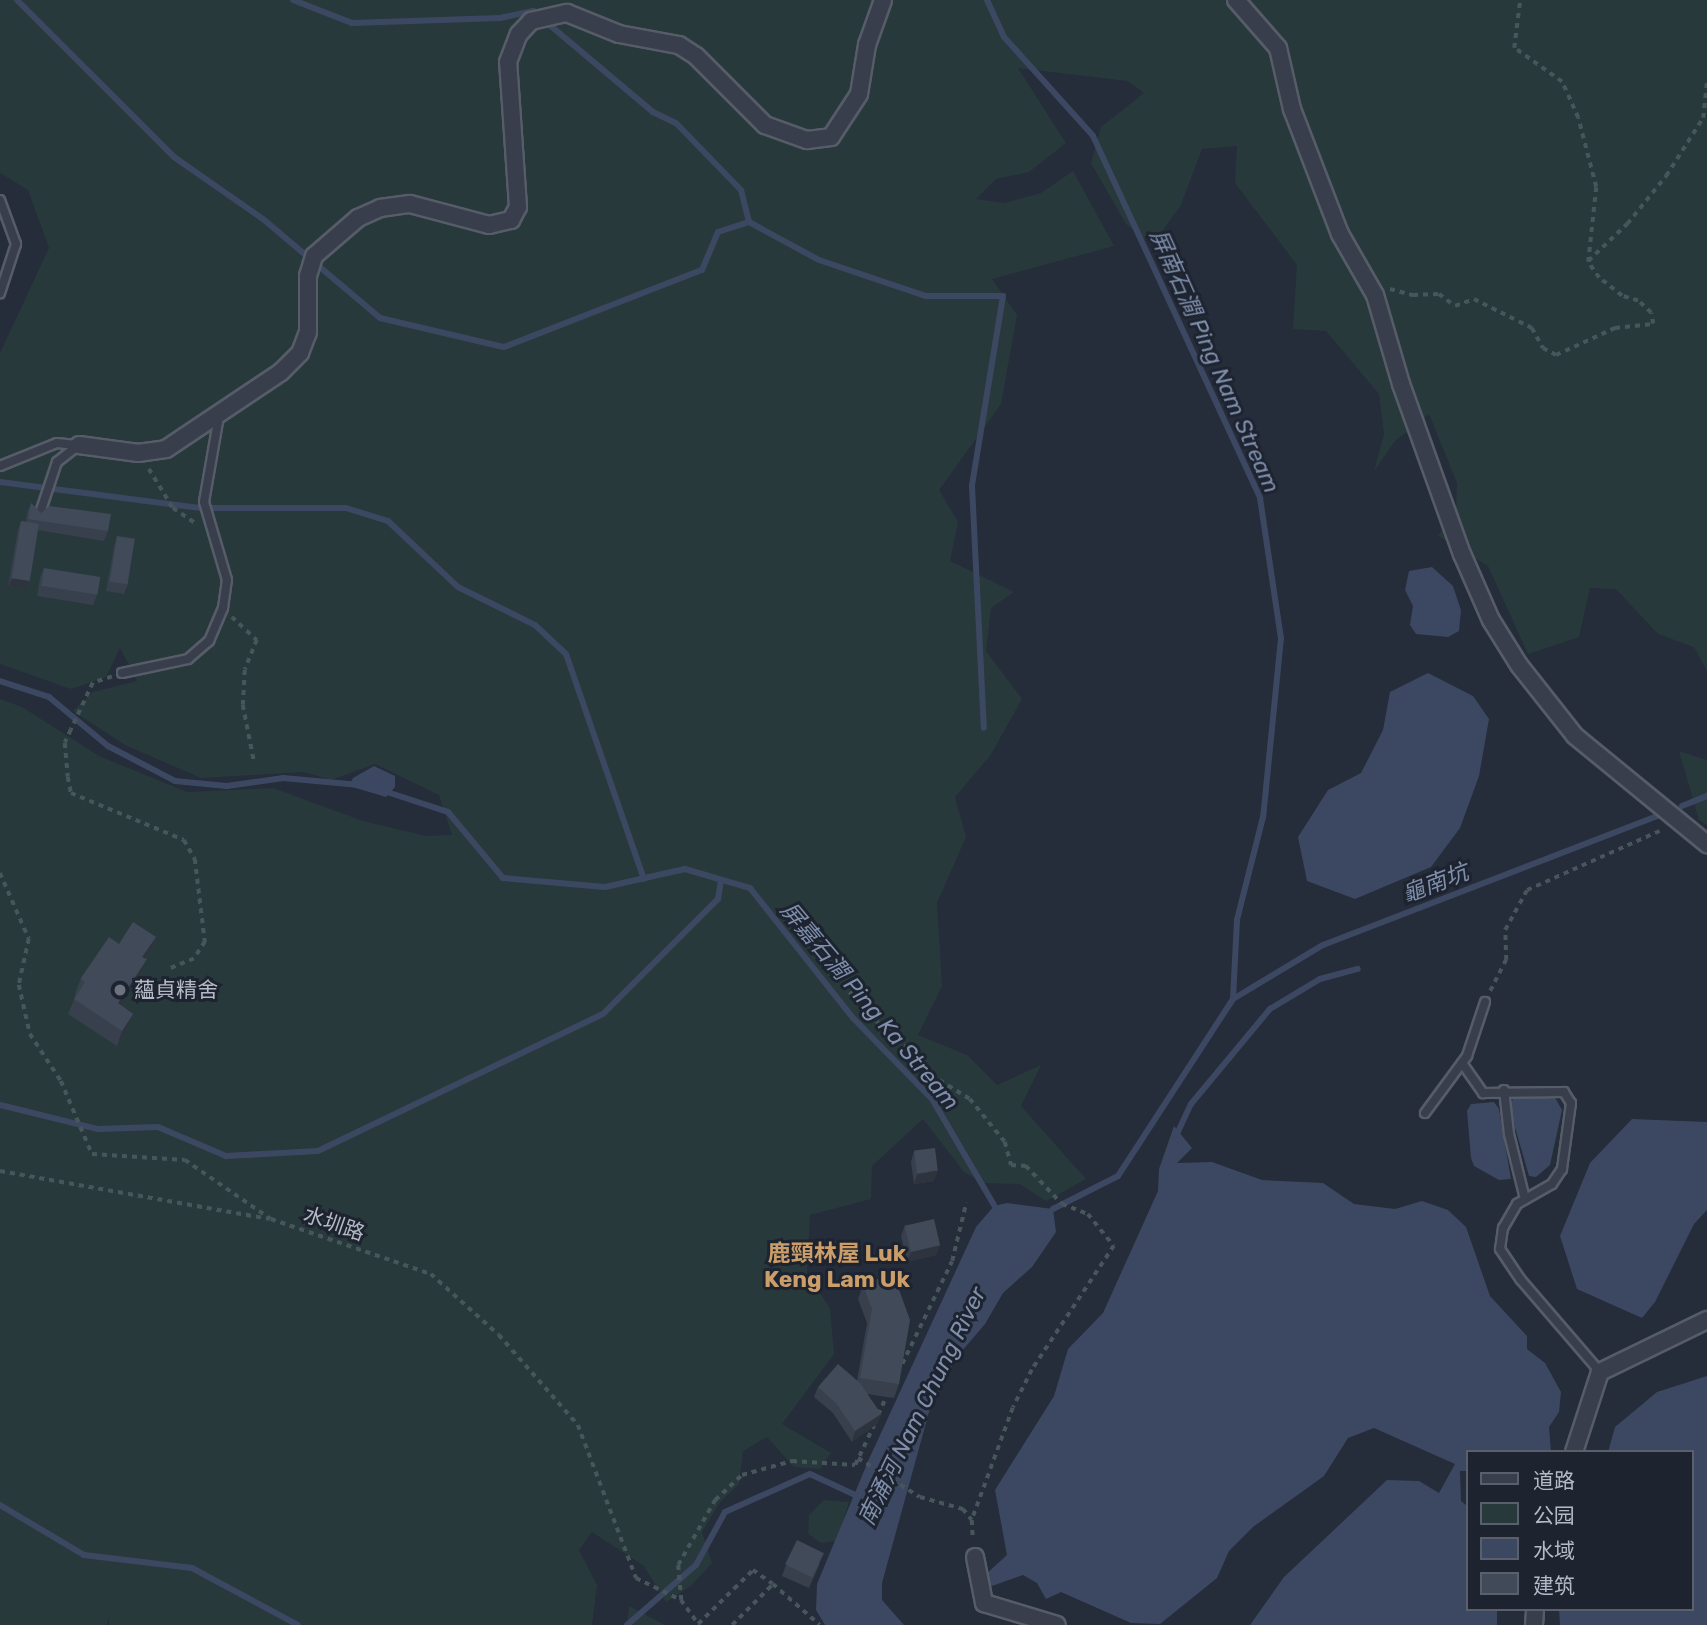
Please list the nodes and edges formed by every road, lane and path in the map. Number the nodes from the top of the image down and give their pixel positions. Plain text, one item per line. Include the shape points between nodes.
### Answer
1 (883, 0) edge
2 (1236, 0) edge
3 (1520, 0) edge
4 (1707, 81) edge
5 (0, 200) edge
6 (1588, 262) junction
7 (0, 293) edge
8 (1375, 295) junction
9 (220, 413) junction
10 (79, 445) junction
11 (138, 453) junction
12 (0, 466) edge
13 (39, 516) edge
14 (216, 538) junction
15 (223, 608) junction
16 (122, 673) joint
17 (254, 761) dead end
18 (1684, 821) junction
19 (1707, 844) edge
20 (0, 873) edge
21 (808, 948) dead end
22 (167, 970) dead end
23 (1485, 1002) joint
24 (1462, 1063) junction
25 (1504, 1090) junction
26 (1425, 1113) dead end
27 (0, 1171) edge
28 (1525, 1199) junction
29 (966, 1203) dead end
30 (271, 1219) junction
31 (1707, 1320) edge
32 (1600, 1372) junction
33 (896, 1376) edge
34 (891, 1388) edge
35 (1575, 1450) edge
36 (859, 1458) junction
37 (972, 1520) junction
38 (975, 1556) joint
39 (773, 1584) junction
40 (681, 1600) junction
41 (699, 1625) edge
42 (732, 1625) edge
43 (820, 1625) edge
44 (1057, 1625) edge

1 - 9 street via 867,45 859,94 831,137 807,140 782,135 757,119 679,45 620,34 567,13 554,12 531,22 515,40 508,62 518,207 514,216 506,223 489,225 402,205 369,212 348,224 320,248 310,266 311,323 300,353 282,372
2 - 8 street via 1278,48 1292,109 1340,234
3 - 6 path via 1514,48 1562,82 1578,118 1596,187
4 - 6 path via 1703,118 1666,176 1628,224
5 - 7 lane via 16,244
6 - 8 path via 1598,278 1651,313 1653,324 1615,328 1556,355 1543,348 1532,328 1474,299 1455,306 1438,294 1413,295 1394,287
8 - 18 street via 1454,531 1491,620 1519,665 1575,736
9 - 11 street via 172,446
9 - 14 lane via 204,502
10 - 11 street
10 - 12 lane via 57,443
10 - 13 lane via 57,462
11 - 14 path via 173,508
14 - 15 lane via 227,580
15 - 16 lane via 209,641 188,659
15 - 17 path via 257,640 245,670 243,705
16 - 22 path via 93,682 65,743 72,793 184,840 195,859 205,942 194,959
18 - 19 street
18 - 23 path via 1527,890 1506,930 1506,960
20 - 30 path, 水圳路 via 29,939 19,985 30,1034 61,1081 92,1154 186,1160
21 - 37 path via 895,1041 917,1053 931,1075 970,1099 1005,1142 1011,1165 1026,1166 1062,1204 1088,1214 1114,1245 1032,1370 1013,1408
23 - 24 lane
24 - 25 lane via 1483,1093
24 - 26 lane
25 - 28 lane
25 - 28 lane via 1564,1092 1571,1103 1562,1168 1552,1184
27 - 30 path
28 - 32 lane via 1503,1228 1500,1249
29 - 33 path via 952,1261
30 - 40 path, 水圳路 via 431,1274 499,1335 578,1425 636,1578
31 - 32 street
32 - 35 street
34 - 36 path
36 - 37 path via 920,1497 963,1509
36 - 40 path via 855,1465 792,1461 742,1475 715,1500 678,1565
37 - 38 path
38 - 44 street via 984,1603
39 - 41 path via 753,1570
39 - 42 path
39 - 43 path
40 - 41 path, 水圳路

